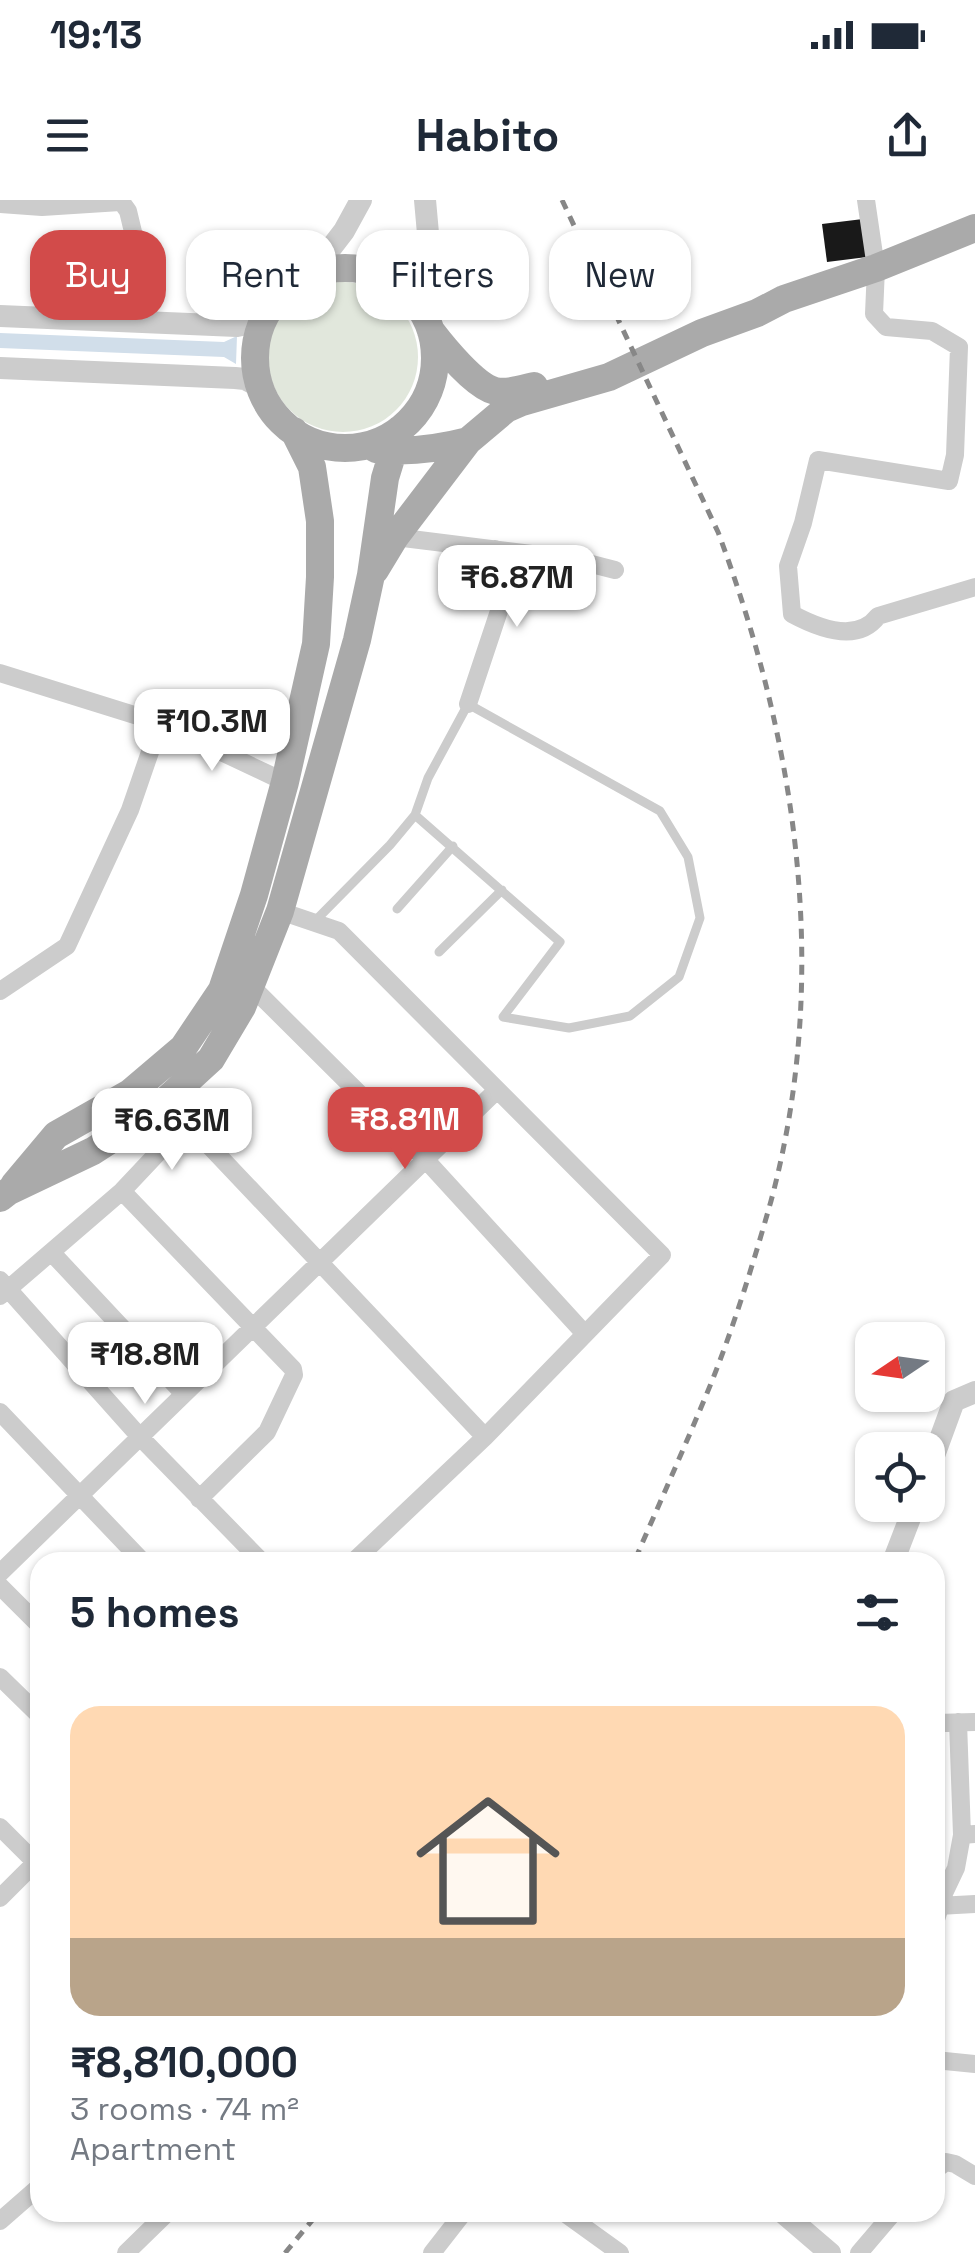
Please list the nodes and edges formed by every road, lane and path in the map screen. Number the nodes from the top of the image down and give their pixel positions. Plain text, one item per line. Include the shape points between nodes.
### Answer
1 (361, 200) edge
2 (424, 200) edge
3 (866, 200) edge
4 (120, 201) edge
5 (0, 204) edge
6 (975, 228) edge
7 (336, 242) edge
8 (336, 268) edge
9 (876, 268) junction
10 (784, 299) junction
11 (0, 316) edge
12 (254, 320) edge
13 (264, 320) edge
14 (130, 321) junction
15 (429, 326) junction
16 (0, 368) edge
17 (260, 387) junction
18 (966, 397) edge
19 (294, 431) junction
20 (396, 440) junction
21 (468, 441) junction
22 (396, 538) junction
23 (494, 548) junction
24 (615, 570) dead end
25 (371, 575) junction
26 (975, 588) edge
27 (0, 672) edge
28 (468, 704) junction
29 (160, 723) junction
30 (285, 782) junction
31 (416, 815) junction
32 (453, 846) junction
33 (502, 890) junction
34 (396, 909) dead end
35 (280, 911) junction
36 (314, 922) junction
37 (439, 952) dead end
38 (251, 986) junction
39 (0, 991) edge
40 (497, 1090) junction
41 (166, 1100) junction
42 (187, 1122) junction
43 (425, 1158) junction
44 (122, 1190) junction
45 (5, 1194) edge
46 (52, 1253) junction
47 (319, 1263) junction
48 (3, 1289) edge
49 (252, 1328) junction
50 (585, 1334) junction
51 (975, 1392) edge
52 (184, 1394) junction
53 (0, 1412) edge
54 (943, 1432) edge
55 (140, 1437) junction
56 (485, 1437) junction
57 (80, 1496) junction
58 (199, 1499) junction
59 (908, 1522) edge
60 (133, 1552) edge
61 (252, 1552) edge
62 (364, 1552) edge
63 (897, 1552) edge
64 (0, 1573) edge
65 (0, 1586) edge
66 (30, 1616) edge
67 (0, 1677) edge
68 (30, 1706) edge
69 (967, 1722) edge
70 (0, 1827) edge
71 (968, 1834) edge
72 (30, 1853) edge
73 (30, 1868) edge
74 (945, 1891) edge
75 (0, 1898) edge
76 (975, 1904) edge
77 (945, 1908) edge
78 (945, 2061) edge
79 (975, 2064) edge
80 (945, 2163) edge
81 (975, 2176) edge
82 (30, 2195) edge
83 (0, 2222) edge
84 (158, 2222) edge
85 (456, 2222) edge
86 (577, 2222) edge
87 (794, 2222) edge
88 (885, 2222) edge
89 (126, 2253) edge
90 (432, 2253) edge
91 (620, 2253) edge
92 (830, 2253) edge
93 (859, 2253) edge

1 - 7 street
2 - 15 street
3 - 9 street
4 - 5 street
4 - 14 street via 134,236
6 - 9 main road
8 - 15 main road via 378,274 398,285
9 - 10 main road
9 - 18 street via 874,314 886,326 932,331 959,347
10 - 15 main road via 700,322 596,370 500,392 485,387
10 - 21 main road via 608,378 514,404
11 - 14 street
12 - 14 street via 237,326
13 - 17 main road via 256,349
15 - 20 main road via 434,374
16 - 17 street via 235,378
17 - 19 main road
18 - 26 street via 949,481 818,460 788,566 792,614 814,626 854,633 878,616
19 - 20 main road via 345,448
19 - 30 main road via 316,482 320,577 316,644
20 - 21 main road via 435,449
20 - 25 main road
21 - 22 main road
22 - 23 street
22 - 25 main road
23 - 24 street
23 - 28 street via 501,604
25 - 35 main road
27 - 29 street
28 - 31 lane
28 - 33 lane via 660,811 688,857 700,918 679,977 630,1016 569,1028 503,1017 560,942
29 - 30 street
29 - 39 street via 130,810 67,946
30 - 45 main road via 222,990 183,1048 130,1093 56,1136
31 - 32 lane
31 - 36 lane
32 - 33 lane
32 - 34 lane
33 - 37 lane
35 - 36 street
35 - 38 main road
36 - 40 street via 339,931
38 - 41 main road via 211,1058
38 - 43 street
40 - 43 street
40 - 50 street via 662,1255
41 - 42 street
41 - 45 main road via 93,1151
42 - 44 street
42 - 47 street
43 - 47 street
43 - 50 street
44 - 46 street
44 - 49 street
46 - 48 street
46 - 52 street
47 - 49 street
47 - 56 street
48 - 55 street
49 - 52 street
49 - 58 street via 294,1376 267,1432
50 - 56 street
51 - 54 street via 954,1401
52 - 55 street
53 - 57 street
55 - 57 street
55 - 58 street
56 - 62 street
57 - 60 street
57 - 64 street
58 - 61 street
59 - 63 street
65 - 66 street
67 - 68 street
69 - 71 street
70 - 72 street
71 - 74 street
73 - 75 street
76 - 77 street
78 - 79 street
80 - 81 street
82 - 83 street
84 - 89 street
85 - 90 street
86 - 91 street
87 - 92 street
88 - 93 street

